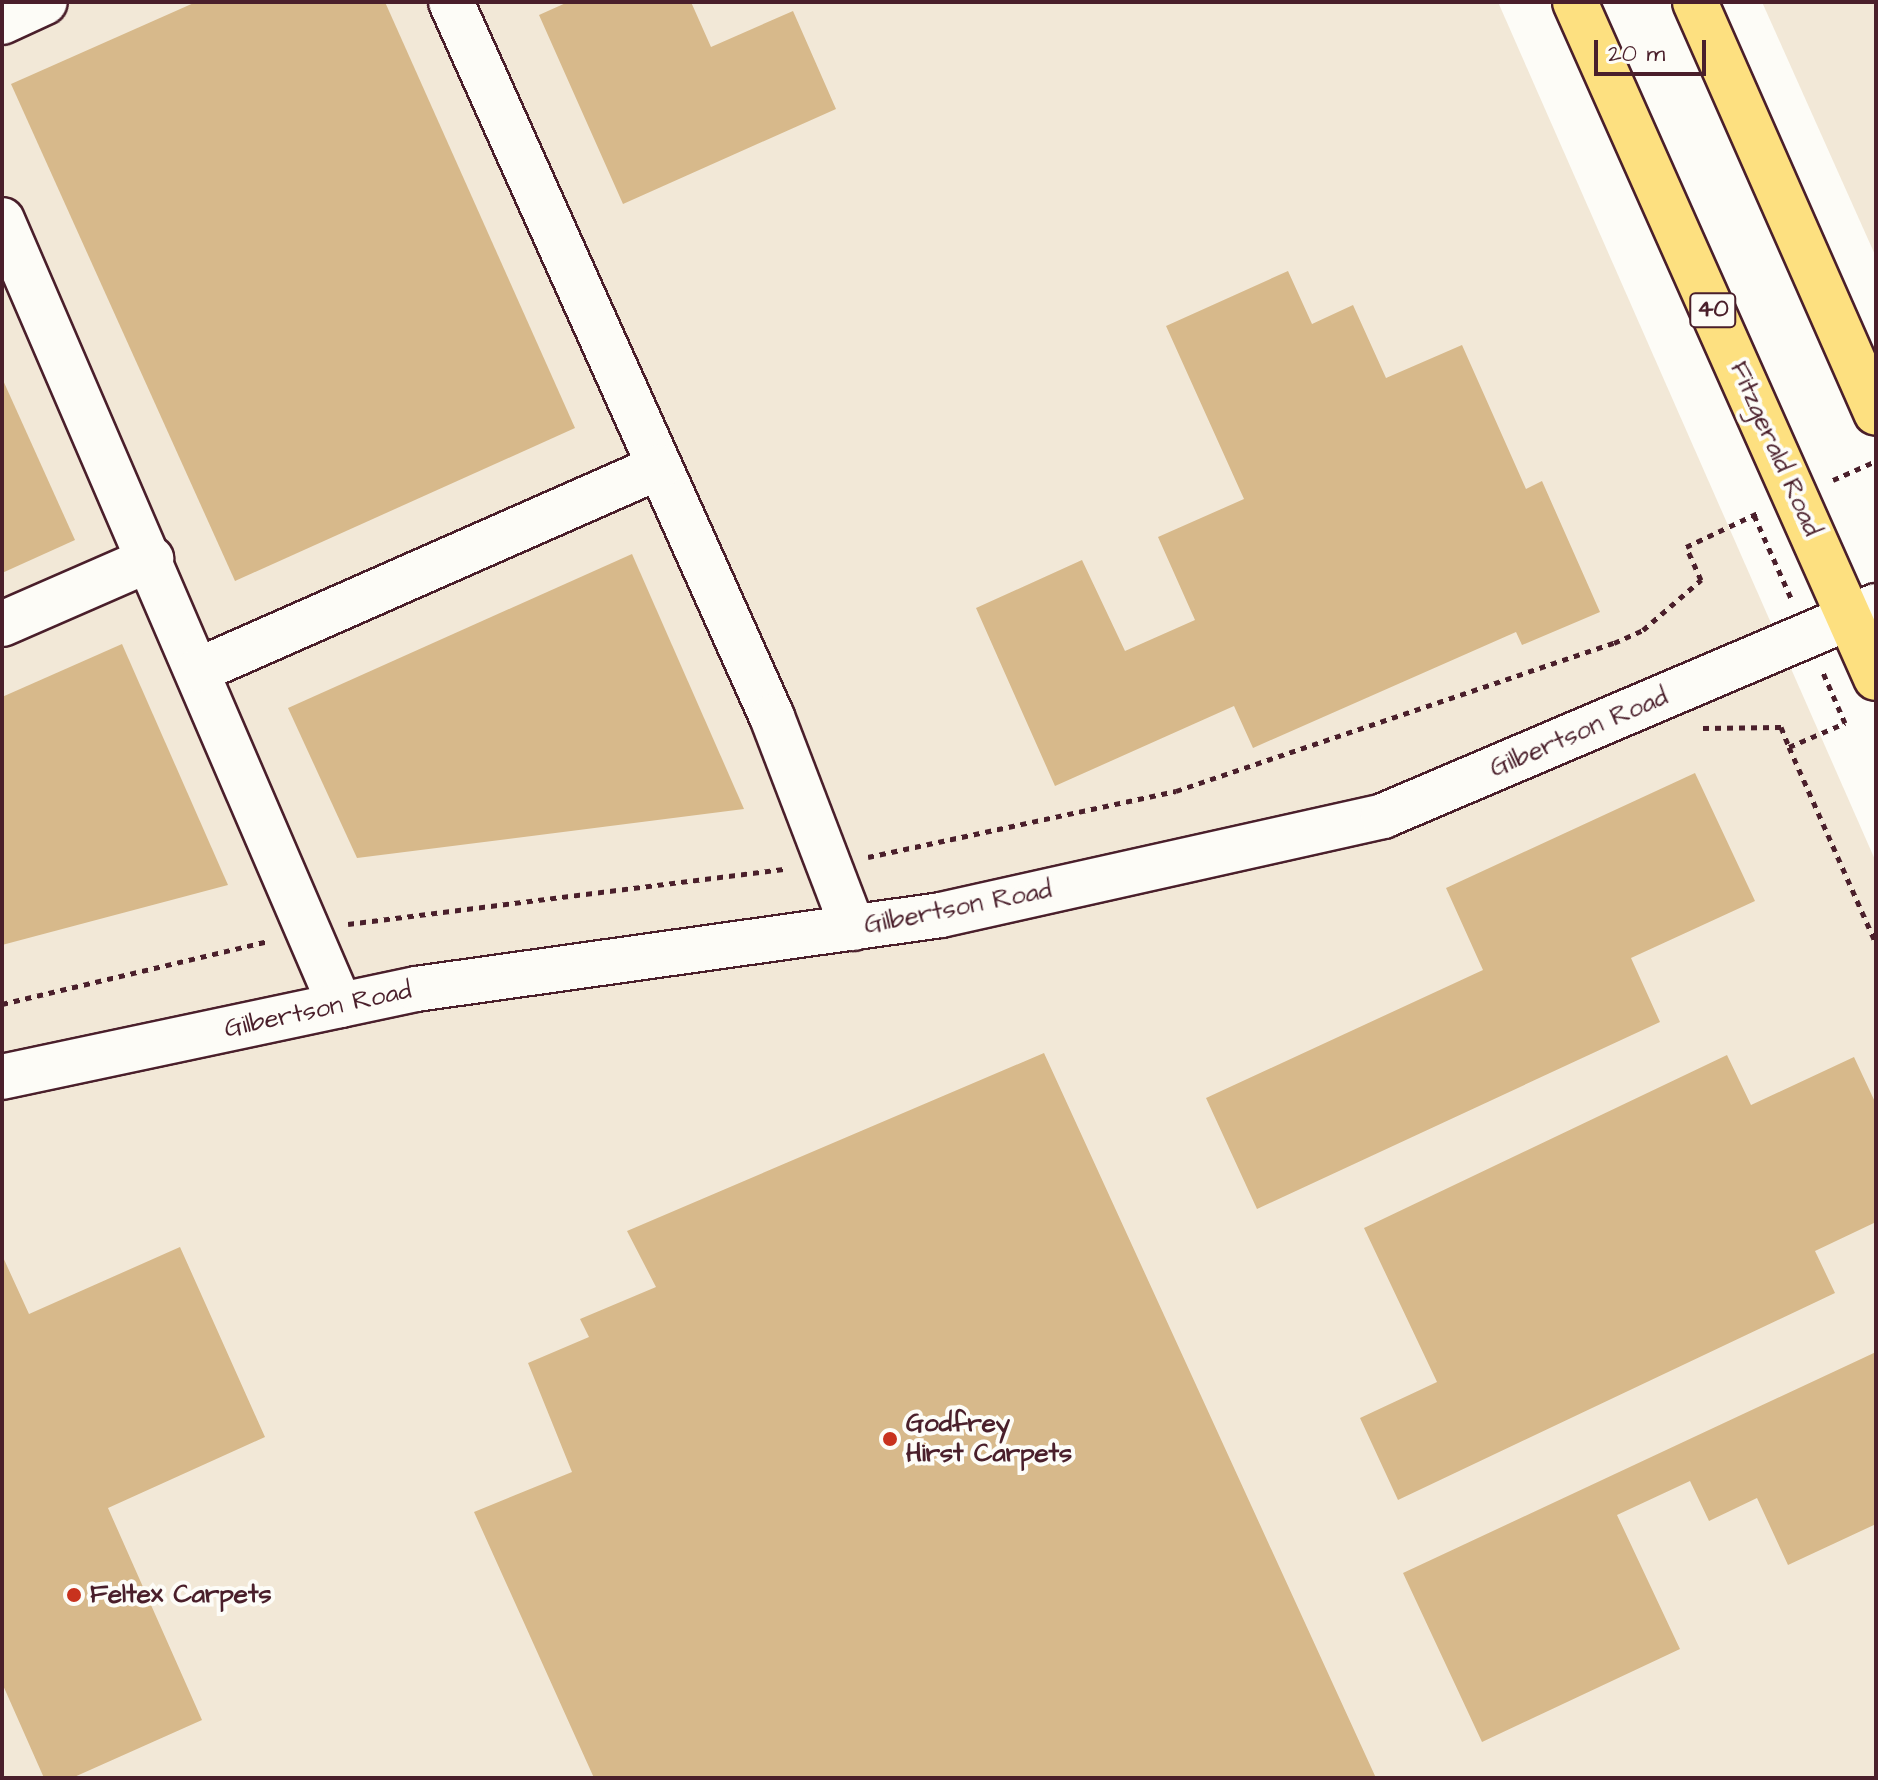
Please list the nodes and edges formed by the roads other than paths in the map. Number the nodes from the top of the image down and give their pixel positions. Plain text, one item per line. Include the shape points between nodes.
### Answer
1 (45, 2) edge
2 (451, 2) edge
3 (1575, 2) edge
4 (1695, 2) edge
5 (2, 22) edge
6 (2, 220) edge
7 (1876, 413) edge
8 (659, 467) junction
9 (151, 559) junction
10 (1863, 613) edge
11 (2, 624) edge
12 (199, 670) junction
13 (1876, 678) edge
14 (853, 928) junction
15 (340, 1005) junction
16 (2, 1077) edge

1 - 5 street
2 - 8 street
3 - 10 main road, Fitzgerald Road / 40 via 1796,496
4 - 7 main road
6 - 9 street
8 - 12 street
8 - 14 street via 832,862
9 - 11 street
9 - 12 street
10 - 13 main road, Fitzgerald Road / 40
10 - 14 street, Gilbertson Road via 1383,816 941,915
12 - 15 street
14 - 15 street, Gilbertson Road
15 - 16 street, Gilbertson Road

